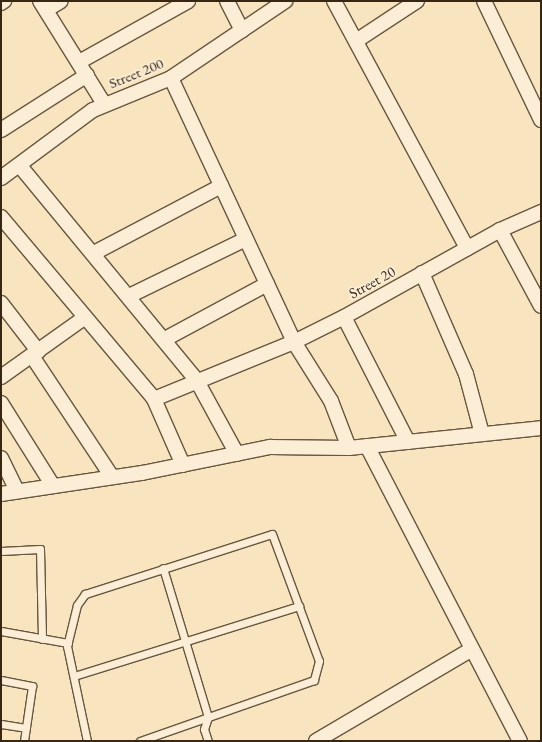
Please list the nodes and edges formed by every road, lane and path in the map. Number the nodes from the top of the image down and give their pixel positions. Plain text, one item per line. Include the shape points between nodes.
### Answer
1 (61, 1) edge
2 (188, 1) edge
3 (227, 1) edge
4 (285, 1) edge
5 (334, 1) edge
6 (417, 1) edge
7 (484, 1) edge
8 (43, 6) edge
9 (242, 30) junction
10 (356, 41) junction
11 (79, 62) junction
12 (87, 75) junction
13 (171, 78) junction
14 (104, 104) junction
15 (541, 120) edge
16 (1, 130) edge
17 (20, 166) junction
18 (1, 178) edge
19 (221, 186) junction
20 (541, 212) edge
21 (1, 217) edge
22 (500, 230) junction
23 (246, 239) junction
24 (467, 248) junction
25 (94, 253) junction
26 (422, 273) junction
27 (535, 283) edge
28 (267, 284) junction
29 (129, 296) junction
30 (1, 303) edge
31 (541, 306) edge
32 (344, 317) junction
33 (84, 318) junction
34 (165, 340) junction
35 (294, 342) junction
36 (35, 354) junction
37 (1, 377) edge
38 (197, 381) junction
39 (154, 399) junction
40 (1, 403) edge
41 (541, 428) edge
42 (482, 434) junction
43 (408, 442) junction
44 (367, 446) junction
45 (349, 448) junction
46 (237, 454) junction
47 (1, 458) edge
48 (183, 464) junction
49 (112, 477) junction
50 (53, 486) junction
51 (17, 491) junction
52 (1, 494) edge
53 (1, 551) edge
54 (163, 568) junction
55 (299, 606) junction
56 (1, 631) edge
57 (42, 638) junction
58 (185, 642) junction
59 (68, 643) junction
60 (472, 649) junction
61 (74, 676) junction
62 (1, 680) edge
63 (208, 717) junction
64 (1, 724) edge
65 (26, 728) junction
66 (24, 741) edge
67 (87, 741) edge
68 (140, 741) edge
69 (208, 741) edge
70 (316, 741) edge
71 (520, 741) edge

1 - 8 street
2 - 11 street
3 - 9 street
4 - 9 street, Street 200
5 - 10 street
6 - 10 street
7 - 15 street
8 - 11 street
9 - 13 street, Street 200
10 - 24 street
11 - 12 street
12 - 14 street
12 - 16 street
13 - 14 street, Street 200
13 - 19 street
14 - 17 street, Street 200
17 - 18 street, Street 200
17 - 25 street
19 - 23 street
19 - 25 street
20 - 22 street, Street 20
21 - 33 street
22 - 24 street, Street 20
22 - 27 street
23 - 28 street
23 - 29 street
24 - 26 street, Street 20
25 - 29 street
26 - 32 street, Street 20
26 - 42 street via 466,374
27 - 31 street
28 - 34 street
28 - 35 street
29 - 34 street
30 - 36 street
32 - 35 street
32 - 43 street, Street 20
33 - 36 street
33 - 39 street
34 - 38 street
35 - 38 street
35 - 45 street via 331,401
36 - 37 street
36 - 49 street
38 - 39 street
38 - 46 street
39 - 48 street
40 - 50 street
41 - 42 street
42 - 43 street
43 - 44 street
44 - 45 street
44 - 60 street
45 - 46 street via 289,446
46 - 48 street
47 - 51 street
48 - 49 street
49 - 50 street
50 - 51 street
51 - 52 street
53 - 57 lane via 40,549
54 - 55 lane via 272,534
54 - 58 lane
54 - 59 lane via 85,594 77,605
55 - 58 lane
55 - 63 lane via 319,661 314,680
56 - 57 lane
57 - 59 lane
58 - 61 lane
58 - 63 lane
59 - 61 lane
60 - 70 street
60 - 71 street
61 - 67 lane
62 - 65 lane via 32,686
63 - 68 lane
63 - 69 lane via 204,729
64 - 65 lane
65 - 66 lane

